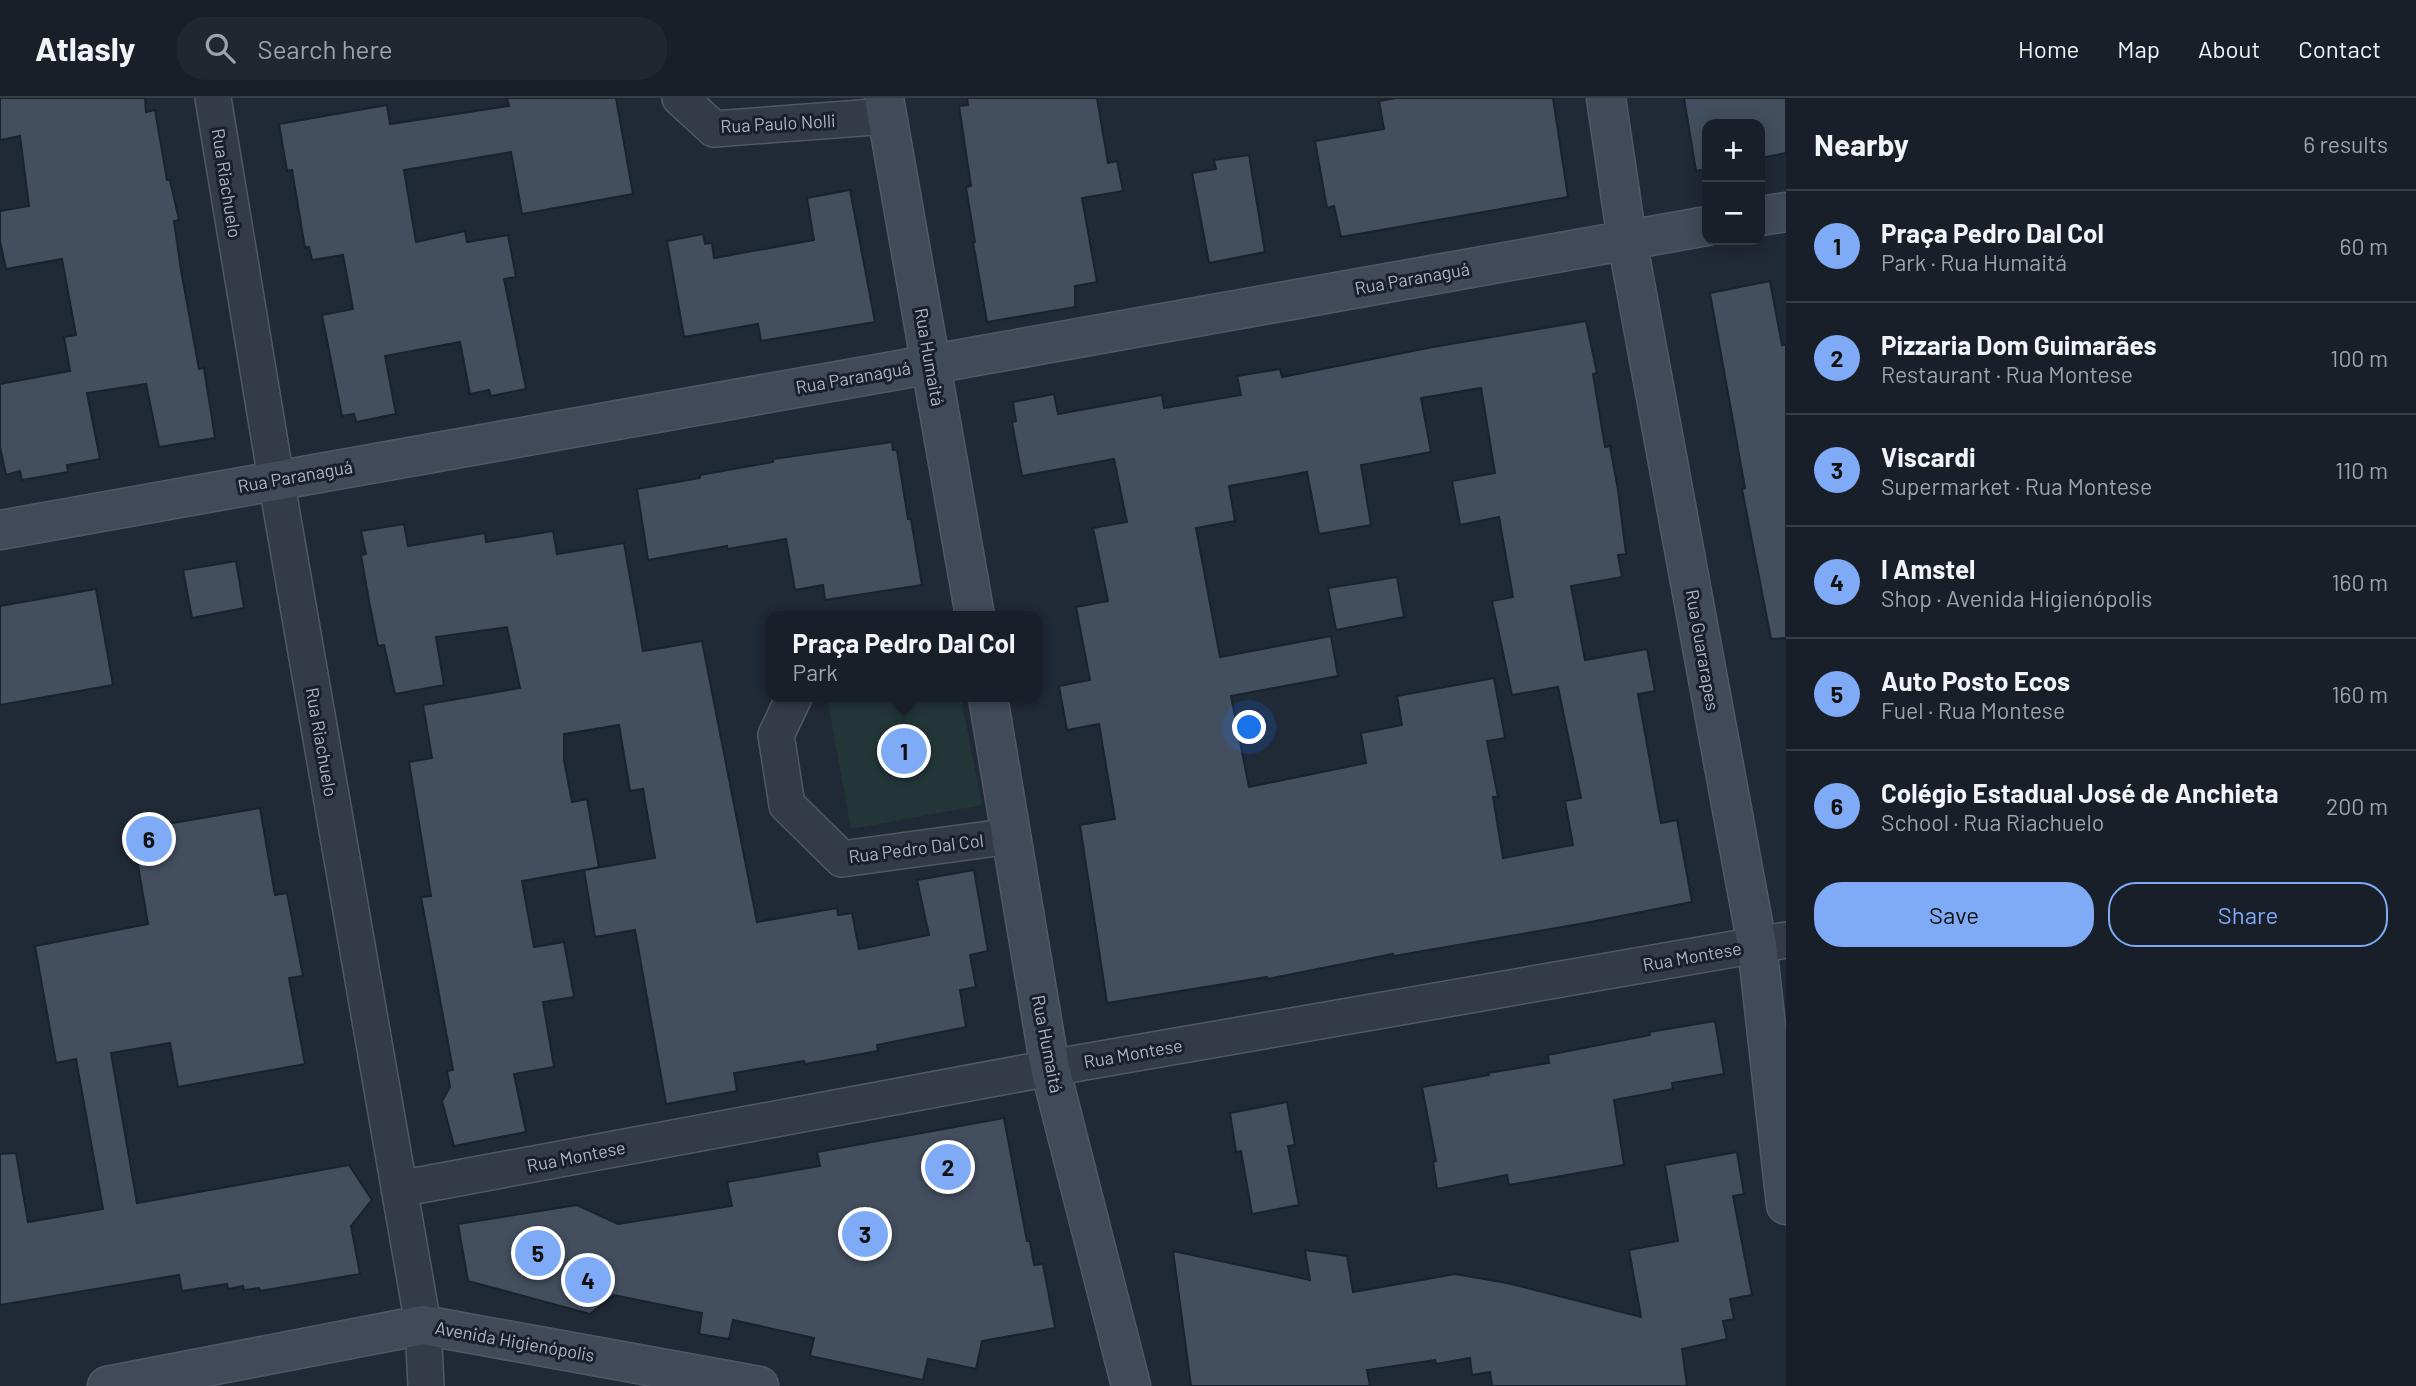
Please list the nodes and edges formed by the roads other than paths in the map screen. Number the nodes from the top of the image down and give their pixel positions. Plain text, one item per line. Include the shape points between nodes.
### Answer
1 (213, 98) edge
2 (680, 98) edge
3 (1606, 98) edge
4 (886, 107) edge
5 (1786, 212) edge
6 (1765, 215) edge
7 (1702, 227) edge
8 (1627, 240) junction
9 (932, 363) junction
10 (276, 479) junction
11 (0, 530) edge
12 (974, 611) edge
13 (792, 702) edge
14 (989, 702) edge
15 (1011, 836) junction
16 (1772, 943) edge
17 (1050, 1068) junction
18 (400, 1189) junction
19 (1786, 1205) edge
20 (424, 1325) junction
21 (739, 1384) edge
22 (107, 1386) edge
23 (426, 1386) edge
24 (1131, 1386) edge

1 - 10 street, Rua Riachuelo
2 - 4 street, Rua Paulo Nolli via 714,129
3 - 8 main road, Rua Guararapes
4 - 9 main road, Rua Humaitá
5 - 6 main road
7 - 8 main road, Rua Paranaguá
8 - 9 main road, Rua Paranaguá
8 - 16 main road, Rua Guararapes
9 - 10 main road, Rua Paranaguá
9 - 12 main road, Rua Humaitá
10 - 11 main road, Rua Paranaguá
10 - 18 street, Rua Riachuelo
13 - 15 street, Rua Pedro Dal Col via 776,734 787,805 842,859
14 - 15 main road, Rua Humaitá
15 - 17 main road, Rua Humaitá
16 - 17 street, Rua Montese
16 - 19 main road, Rua Guararapes
17 - 18 street, Rua Montese
17 - 24 main road, Rua Humaitá
18 - 20 street, Rua Riachuelo
20 - 21 main road, Avenida Higienópolis
20 - 22 main road, Avenida Higienópolis
20 - 23 street, Rua Riachuelo

